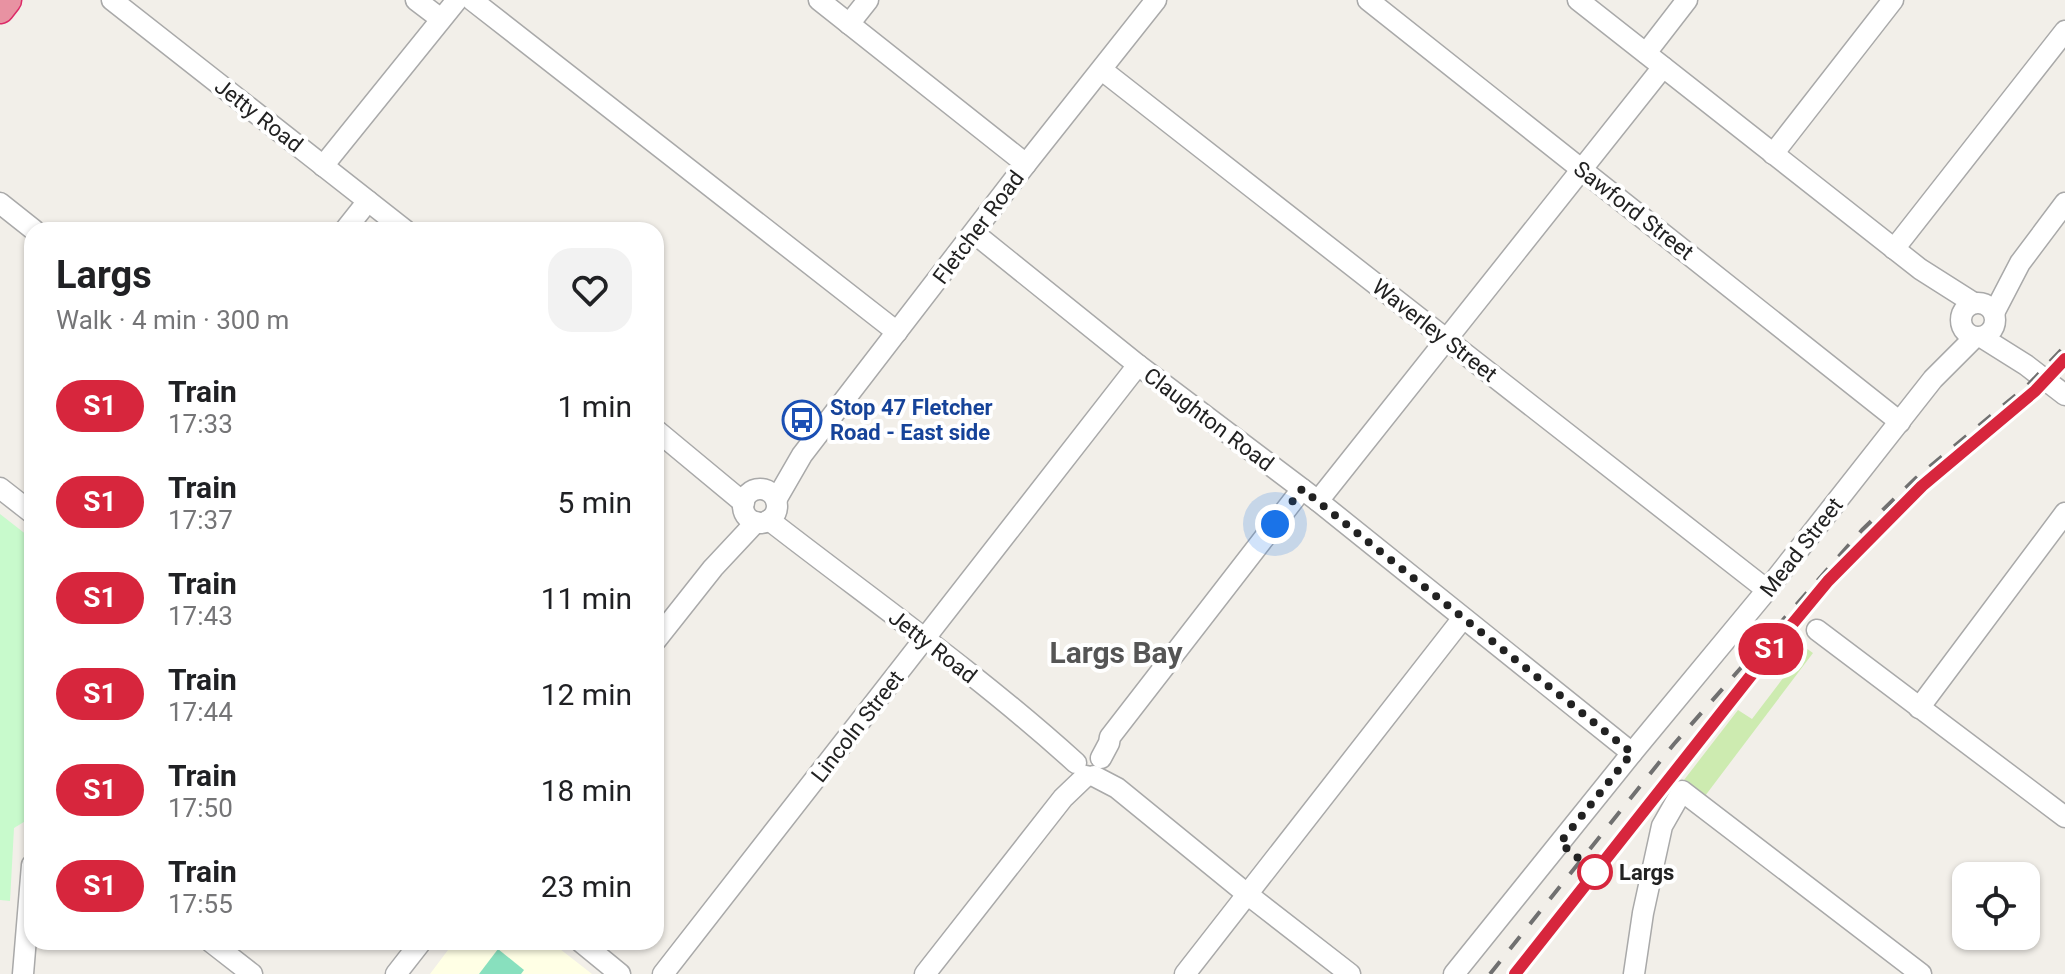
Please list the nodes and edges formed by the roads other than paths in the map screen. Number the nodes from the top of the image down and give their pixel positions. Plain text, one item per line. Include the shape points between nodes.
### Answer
1 (7, 0) edge
2 (112, 0) edge
3 (416, 0) edge
4 (457, 0) edge
5 (472, 0) edge
6 (819, 0) edge
7 (868, 0) edge
8 (1156, 0) edge
9 (1368, 0) edge
10 (1578, 0) edge
11 (1687, 0) edge
12 (1893, 0) edge
13 (0, 9) edge
14 (441, 19) junction
15 (849, 24) junction
16 (2065, 31) edge
17 (1646, 53) junction
18 (1663, 67) junction
19 (1102, 70) junction
20 (1773, 154) junction
21 (1026, 164) junction
22 (323, 166) junction
23 (1582, 168) junction
24 (368, 201) junction
25 (0, 203) edge
26 (2065, 203) edge
27 (24, 222) edge
28 (351, 222) edge
29 (395, 222) edge
30 (974, 233) junction
31 (1894, 249) junction
32 (1978, 320) junction
33 (897, 332) junction
34 (1446, 339) junction
35 (1138, 365) junction
36 (2065, 395) edge
37 (1900, 422) junction
38 (664, 436) edge
39 (0, 488) edge
40 (1310, 495) junction
41 (760, 506) junction
42 (24, 507) edge
43 (2065, 513) edge
44 (1767, 590) junction
45 (1463, 618) junction
46 (664, 630) edge
47 (1817, 630) dead end
48 (925, 638) junction
49 (1919, 708) junction
50 (1632, 753) junction
51 (1089, 764) junction
52 (2064, 814) edge
53 (1247, 894) junction
54 (25, 950) edge
55 (221, 950) edge
56 (415, 950) edge
57 (591, 950) edge
58 (23, 974) edge
59 (252, 974) edge
60 (396, 974) edge
61 (620, 974) edge
62 (663, 974) edge
63 (925, 974) edge
64 (1185, 974) edge
65 (1350, 974) edge
66 (1454, 974) edge
67 (1634, 974) edge
68 (1921, 974) edge

1 - 13 highway
2 - 22 street, Jetty Road
3 - 14 street
4 - 14 street
5 - 33 street
6 - 15 street
7 - 15 street
8 - 19 street, Fletcher Road
9 - 23 street, Sawford Street
10 - 17 street
11 - 17 street
12 - 20 street
14 - 22 street
15 - 21 street
16 - 31 street
17 - 18 street
18 - 20 street
18 - 23 street
19 - 21 street, Fletcher Road
19 - 34 street, Waverley Street
20 - 31 street
21 - 30 street, Fletcher Road
22 - 24 street, Jetty Road
23 - 34 street
23 - 37 street, Sawford Street
24 - 28 street
24 - 29 street, Jetty Road
25 - 27 street
26 - 32 street, Mead Street
30 - 33 street, Fletcher Road
30 - 35 street, Claughton Road
31 - 32 street
32 - 36 street
32 - 37 street, Mead Street
33 - 41 street, Fletcher Road
34 - 40 street
34 - 44 street, Waverley Street
35 - 40 street, Claughton Road
35 - 48 street, Lincoln Street
37 - 44 street, Mead Street
38 - 41 street, Jetty Road
39 - 42 street
40 - 45 street, Claughton Road
40 - 51 street
41 - 46 street, Fletcher Road
41 - 48 street, Jetty Road
43 - 49 street
44 - 50 street, Mead Street
45 - 50 street, Claughton Road
45 - 53 street
47 - 49 street
48 - 51 street, Jetty Road
48 - 62 street, Lincoln Street
49 - 52 street
50 - 66 street, Mead Street
51 - 53 street
51 - 63 street
53 - 64 street
53 - 65 street
54 - 58 street
55 - 59 street
56 - 60 street
57 - 61 street
67 - 68 street via 1662,826 1682,791

